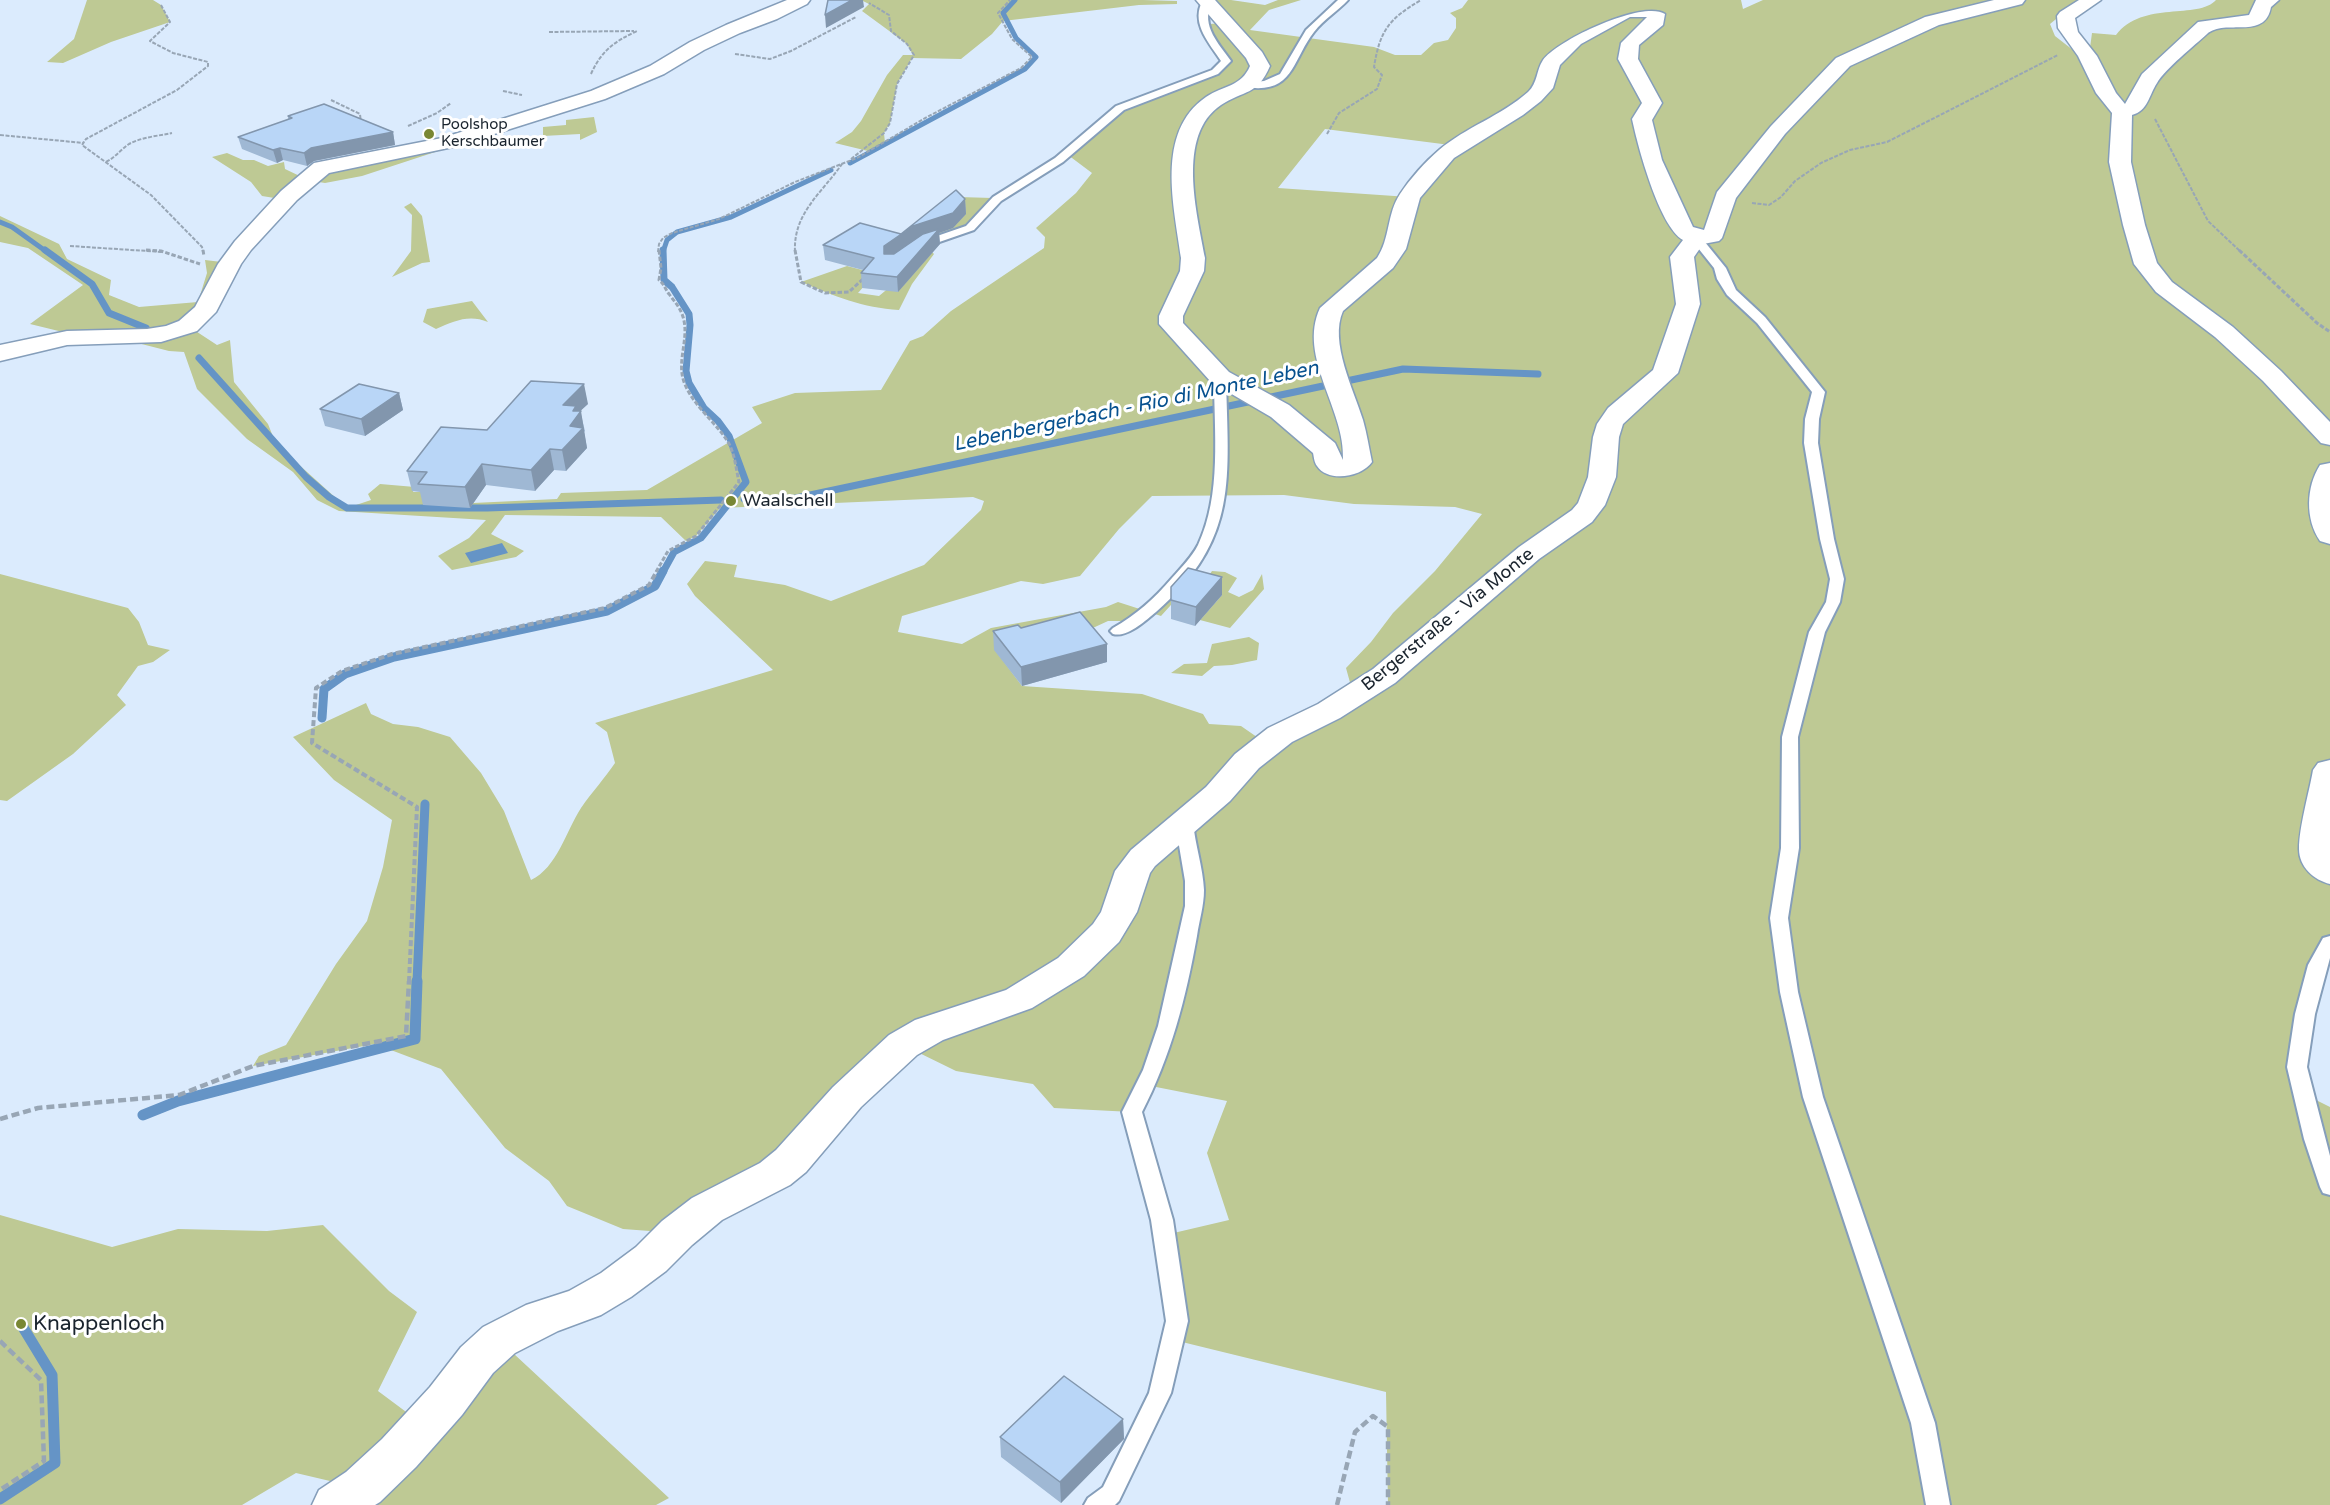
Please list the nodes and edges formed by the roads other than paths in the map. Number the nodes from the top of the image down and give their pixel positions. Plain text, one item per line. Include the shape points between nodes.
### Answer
1 (801, 0) edge
2 (1344, 0) edge
3 (2016, 0) edge
4 (2092, 0) edge
5 (2270, 0) edge
6 (1206, 2) edge
7 (1248, 85) junction
8 (2127, 110) junction
9 (1696, 238) junction
10 (891, 265) edge
11 (0, 353) edge
12 (1220, 377) junction
13 (2330, 436) edge
14 (2330, 471) edge
15 (2330, 535) edge
16 (1118, 631) dead end
17 (2330, 770) edge
18 (1185, 822) junction
19 (2330, 873) edge
20 (2330, 942) edge
21 (2330, 1187) edge
22 (336, 1505) edge
23 (1096, 1505) edge
24 (1938, 1505) edge

1 - 11 street via 598,95 446,142 322,168 311,174 234,256 203,314 188,326 162,335 74,337
2 - 7 lane via 1309,32 1288,74 1276,82
3 - 9 street, Bergerstraße - Via Monte via 1932,21 1843,62 1778,130 1725,197 1714,233
4 - 8 street via 2066,16 2066,26 2112,104
5 - 8 street via 2262,4 2260,15 2254,20 2198,30 2149,78 2136,105
6 - 7 street via 1255,56 1260,66
6 - 10 lane via 1203,24 1226,61 1223,66 1120,108 1059,160 997,199 970,228 919,245
7 - 12 street via 1207,105 1194,117 1182,156 1193,258 1192,271 1171,324
8 - 13 street via 2120,162 2146,264 2164,287 2224,332
9 - 12 street via 1684,231 1651,160 1642,119 1652,103 1628,59 1630,43 1656,21 1656,14 1645,10 1626,12 1574,40 1551,63 1543,88 1534,97 1447,154 1409,197 1395,249 1385,263 1332,308 1327,319 1328,354 1352,423 1358,462 1352,467 1336,468 1328,463 1325,449 1280,411
9 - 18 street, Bergerstraße - Via Monte via 1682,257 1688,304 1665,373 1610,424 1591,505 1384,676 1329,711 1280,735 1247,761 1218,794
9 - 24 lane via 1720,268 1731,292 1761,320 1819,392 1811,443 1837,579 1833,602 1817,633 1790,737 1790,848 1779,918 1789,992 1813,1097 1923,1423
12 - 16 lane via 1218,509 1204,547 1159,604
14 - 15 street via 2323,480
17 - 19 street via 2316,849 2322,866
18 - 22 street, Bergerstraße - Via Monte via 1143,858 1133,871 1119,912 1106,933 1071,967 1019,999 930,1030 903,1045 775,1174 707,1209 616,1285 585,1303 542,1318 499,1340 477,1360 399,1453 363,1487
18 - 23 lane via 1196,890 1178,993 1158,1057 1132,1112 1162,1220 1177,1321 1160,1393 1112,1494
20 - 21 lane via 2317,965 2297,1067

